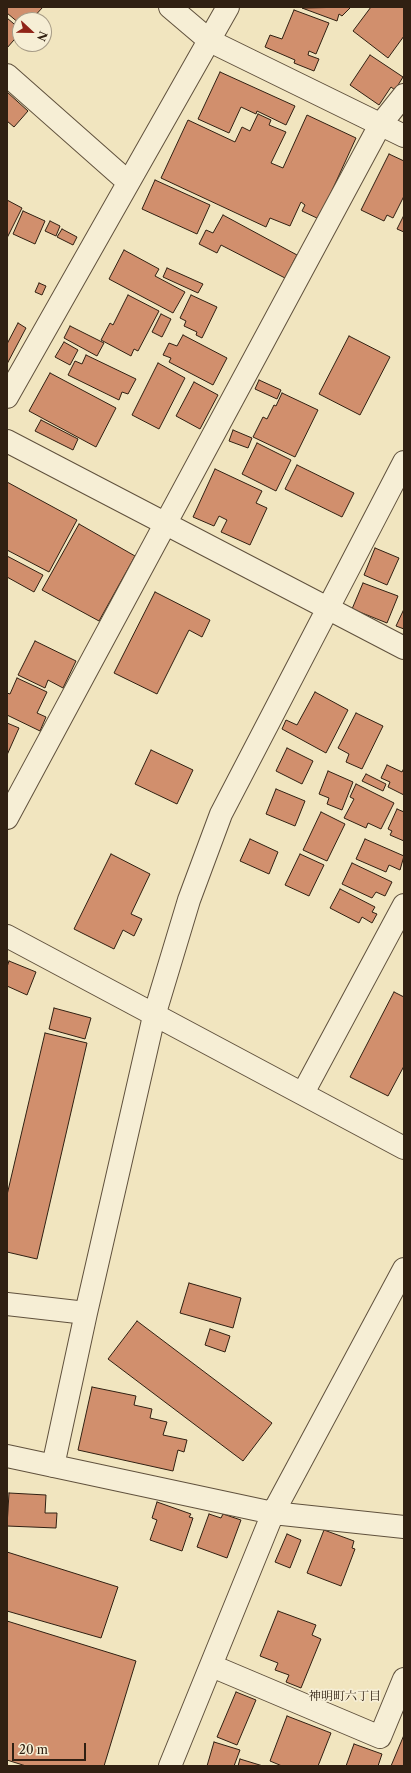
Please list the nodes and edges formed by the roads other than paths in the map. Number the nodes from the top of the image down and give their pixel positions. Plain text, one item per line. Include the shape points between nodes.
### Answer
1 (170, 7) edge
2 (228, 7) edge
3 (210, 41) junction
4 (7, 75) edge
5 (404, 95) edge
6 (380, 125) junction
7 (404, 136) edge
8 (128, 182) junction
9 (7, 397) edge
10 (7, 441) edge
11 (404, 462) edge
12 (166, 524) junction
13 (329, 609) junction
14 (404, 648) edge
15 (7, 818) edge
16 (404, 906) edge
17 (7, 936) edge
18 (154, 1016) junction
19 (303, 1093) junction
20 (404, 1148) edge
21 (404, 1269) edge
22 (7, 1304) edge
23 (86, 1313) junction
24 (7, 1456) edge
25 (53, 1466) junction
26 (273, 1513) junction
27 (404, 1527) edge
28 (212, 1666) junction
29 (404, 1679) edge
30 (170, 1766) edge

1 - 3 street
2 - 3 street
3 - 6 street
3 - 8 street
4 - 8 street
5 - 6 street
6 - 7 street
6 - 12 street
8 - 9 street
10 - 12 street
11 - 13 street
12 - 13 street
12 - 15 street
13 - 14 street
13 - 18 street via 221,814 189,900
16 - 19 street
17 - 18 street
18 - 19 street
18 - 23 street
19 - 20 street
21 - 26 street
22 - 23 street
23 - 25 street
24 - 25 street
25 - 26 street
26 - 27 street
26 - 28 street
28 - 29 street via 380,1737
28 - 30 street

